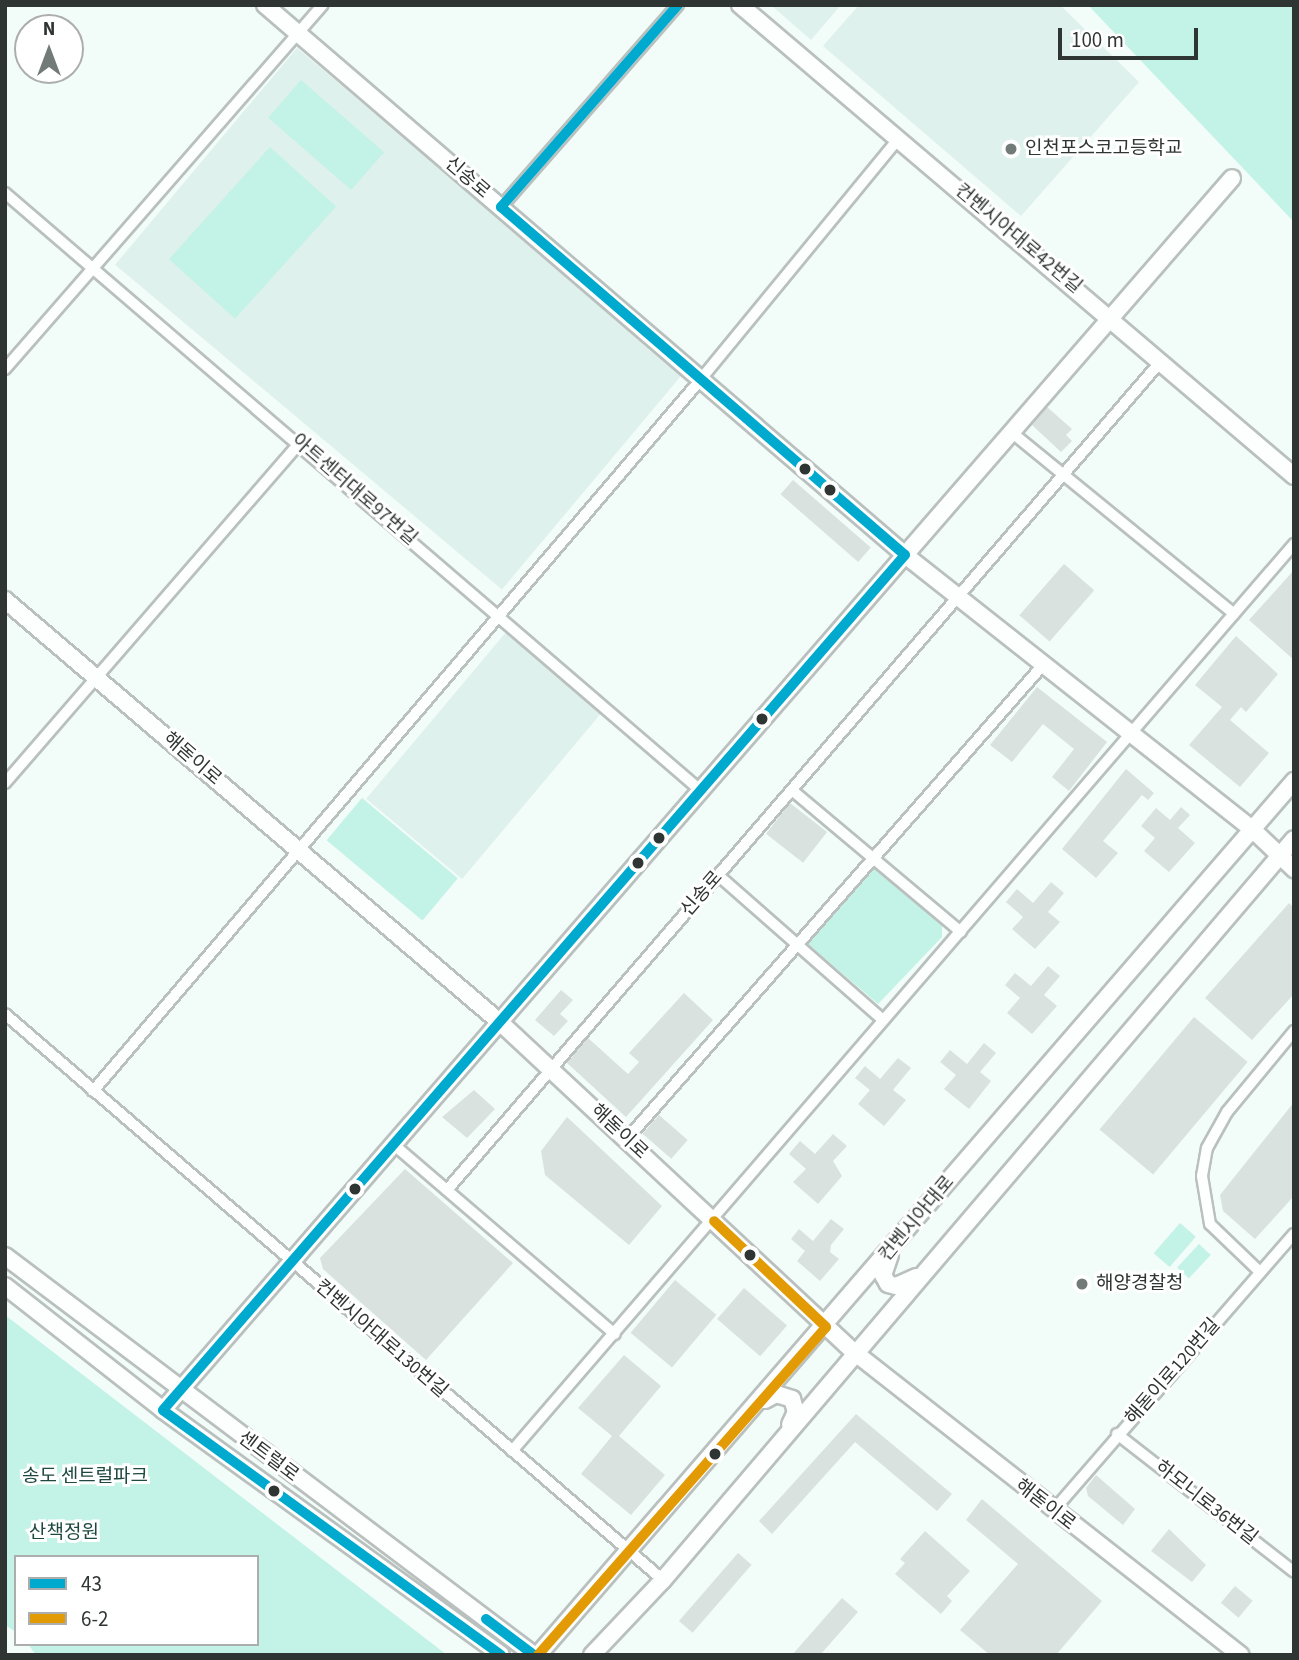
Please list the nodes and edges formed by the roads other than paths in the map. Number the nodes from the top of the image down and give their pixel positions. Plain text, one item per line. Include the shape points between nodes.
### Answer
1 (265, 5) edge
2 (323, 5) edge
3 (678, 5) edge
4 (740, 5) edge
5 (298, 33) junction
6 (898, 139) junction
7 (1232, 178) dead end
8 (5, 193) edge
9 (501, 207) junction
10 (91, 269) junction
11 (1109, 315) junction
12 (1161, 361) junction
13 (5, 369) edge
14 (701, 379) junction
15 (1010, 431) junction
16 (299, 443) junction
17 (1062, 474) junction
18 (1294, 476) edge
19 (1294, 544) edge
20 (905, 555) junction
21 (956, 596) junction
22 (5, 600) edge
23 (499, 614) junction
24 (1234, 614) junction
25 (1043, 665) junction
26 (96, 678) junction
27 (1131, 734) junction
28 (1294, 781) edge
29 (5, 783) edge
30 (700, 790) junction
31 (793, 791) junction
32 (1254, 830) junction
33 (1294, 839) edge
34 (299, 851) junction
35 (1280, 857) junction
36 (872, 859) junction
37 (1294, 869) edge
38 (718, 875) junction
39 (961, 932) junction
40 (797, 945) junction
41 (5, 1014) edge
42 (883, 1020) junction
43 (502, 1024) junction
44 (1294, 1031) edge
45 (549, 1068) junction
46 (93, 1091) junction
47 (626, 1140) junction
48 (393, 1144) junction
49 (447, 1190) junction
50 (714, 1221) junction
51 (1294, 1234) edge
52 (895, 1245) junction
53 (5, 1256) edge
54 (293, 1263) junction
55 (923, 1272) junction
56 (1260, 1272) junction
57 (5, 1286) edge
58 (826, 1327) junction
59 (615, 1334) junction
60 (854, 1352) junction
61 (180, 1391) junction
62 (756, 1409) junction
63 (163, 1410) junction
64 (788, 1430) junction
65 (1117, 1434) junction
66 (512, 1451) junction
67 (1053, 1511) junction
68 (629, 1552) junction
69 (1294, 1572) edge
70 (663, 1580) junction
71 (501, 1655) edge
72 (536, 1655) edge
73 (592, 1655) edge
74 (1240, 1655) edge

1 - 5 street, 신송로
2 - 5 street
3 - 9 street
4 - 6 street, 컨벤시아대로42번길
5 - 9 street, 신송로
5 - 10 street
6 - 11 street, 컨벤시아대로42번길
6 - 14 street
7 - 11 street
8 - 10 street, 아트센터대로97번길
9 - 14 street, 신송로
10 - 13 street
10 - 16 street, 아트센터대로97번길
11 - 12 street, 컨벤시아대로42번길
11 - 15 street
12 - 17 street
12 - 18 street, 컨벤시아대로42번길
14 - 20 street, 신송로
14 - 23 street
15 - 17 street
15 - 20 street
16 - 23 street, 아트센터대로97번길
16 - 26 street
17 - 21 street
17 - 24 street
19 - 24 street
20 - 21 street, 신송로
20 - 30 street
21 - 25 street, 신송로
21 - 31 street, 신송로
22 - 26 street, 해돋이로
23 - 30 street, 아트센터대로97번길
23 - 34 street
24 - 27 street
25 - 27 street, 신송로
25 - 36 street
26 - 29 street
26 - 34 street, 해돋이로
27 - 32 street, 신송로
27 - 39 street
28 - 32 street, 컨벤시아대로
30 - 43 street
31 - 36 street
31 - 38 street, 신송로
32 - 35 street, 신송로
32 - 52 street, 컨벤시아대로
33 - 35 street, 컨벤시아대로
34 - 43 street, 해돋이로
34 - 46 street
35 - 37 street, 신송로
35 - 55 street, 컨벤시아대로
36 - 39 street
36 - 40 street
38 - 40 street
38 - 45 street, 신송로
39 - 42 street
40 - 42 street
40 - 47 street
41 - 46 street, 컨벤시아대로130번길
42 - 50 street
43 - 45 street, 해돋이로
43 - 48 street
44 - 56 street via 1227,1112 1207,1148 1202,1176 1210,1224
45 - 47 street, 해돋이로
45 - 49 street, 신송로
46 - 54 street, 컨벤시아대로130번길
47 - 50 street, 해돋이로
48 - 49 street
48 - 54 street
49 - 59 street
50 - 58 street, 해돋이로
50 - 59 street
51 - 56 street, 해돋이로120번길
52 - 55 street via 885,1265 886,1282 896,1286
52 - 58 street, 컨벤시아대로
53 - 61 street, 센트럴로
54 - 61 street
54 - 66 street, 컨벤시아대로130번길
55 - 60 street, 컨벤시아대로
56 - 65 street, 해돋이로120번길
57 - 63 street, 센트럴로
58 - 60 street, 해돋이로
58 - 62 street, 컨벤시아대로
59 - 66 street
60 - 64 street, 컨벤시아대로
60 - 67 street, 해돋이로
61 - 63 street
61 - 72 street, 센트럴로
62 - 64 street via 776,1394 788,1396 796,1412
62 - 68 street, 컨벤시아대로
63 - 71 street, 센트럴로
64 - 70 street, 컨벤시아대로
65 - 67 street, 해돋이로120번길
65 - 69 street, 하모니로36번길
66 - 68 street, 컨벤시아대로130번길
67 - 74 street, 해돋이로
68 - 70 street, 컨벤시아대로130번길
68 - 72 street, 컨벤시아대로
70 - 73 street, 컨벤시아대로

